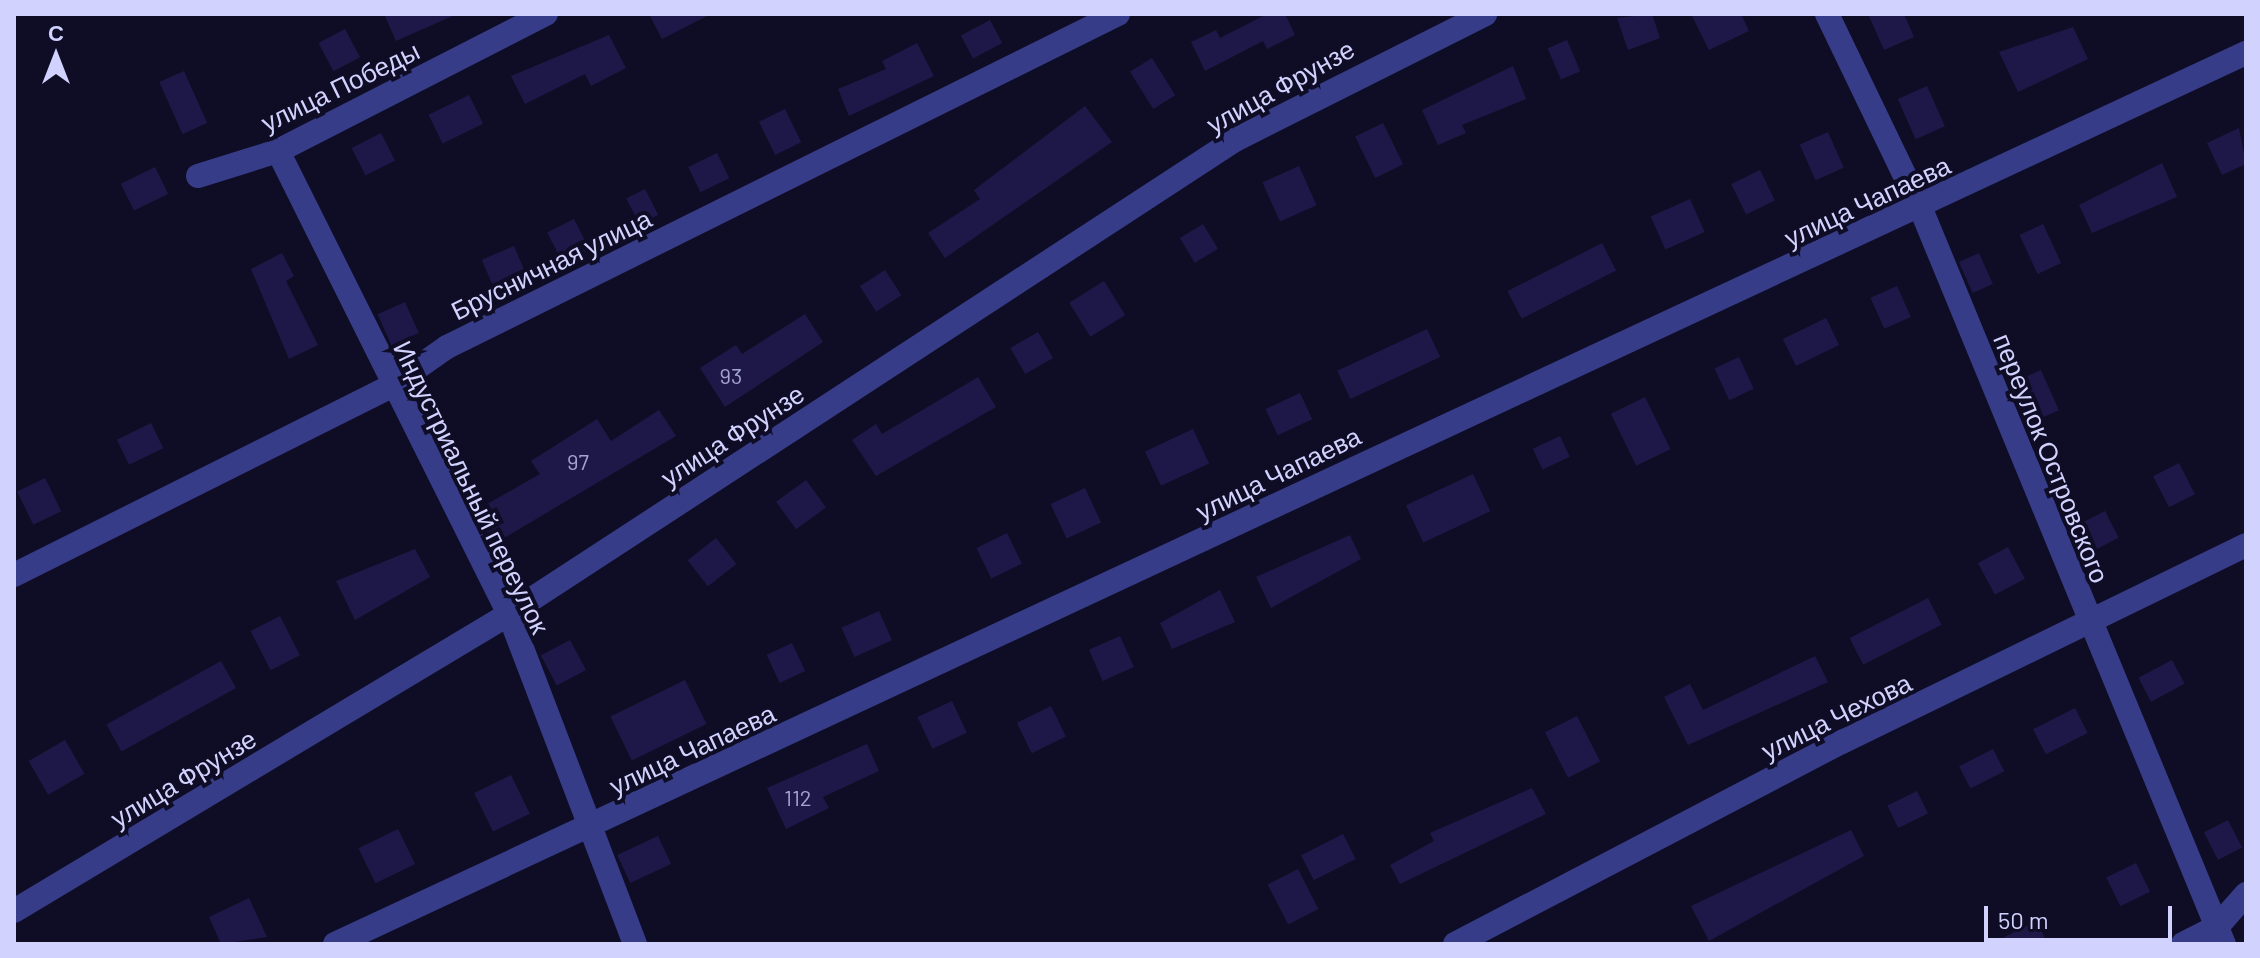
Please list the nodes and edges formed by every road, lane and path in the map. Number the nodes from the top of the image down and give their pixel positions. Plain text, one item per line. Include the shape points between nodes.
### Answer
1 (546, 14) edge
2 (1118, 14) edge
3 (1485, 14) edge
4 (1827, 14) edge
5 (2246, 53) edge
6 (278, 151) junction
7 (198, 176) dead end
8 (1921, 209) junction
9 (390, 387) junction
10 (2246, 545) edge
11 (14, 575) edge
12 (509, 614) junction
13 (2090, 625) junction
14 (587, 829) junction
15 (2246, 894) edge
16 (14, 911) edge
17 (2221, 935) edge
18 (335, 944) edge
19 (635, 944) edge
20 (1455, 944) edge
21 (2183, 944) edge

1 - 6 street, улица Победы
2 - 9 street, Брусничная улица via 447,347
3 - 12 street, улица Фрунзе via 1235,140
4 - 8 street, переулок Островского
5 - 8 street, улица Чапаева
6 - 7 street, улица Победы
6 - 9 street, Индустриальный переулок
8 - 13 street, переулок Островского
8 - 14 street, улица Чапаева via 1462,415
9 - 11 street, Брусничная улица
9 - 12 street, Индустриальный переулок
10 - 13 street, улица Чехова
12 - 14 street, Индустриальный переулок
12 - 16 street, улица Фрунзе
13 - 17 street, переулок Островского
13 - 20 street, улица Чехова via 1842,742
14 - 18 street, улица Чапаева
14 - 19 street, Индустриальный переулок
15 - 17 street
17 - 21 street

